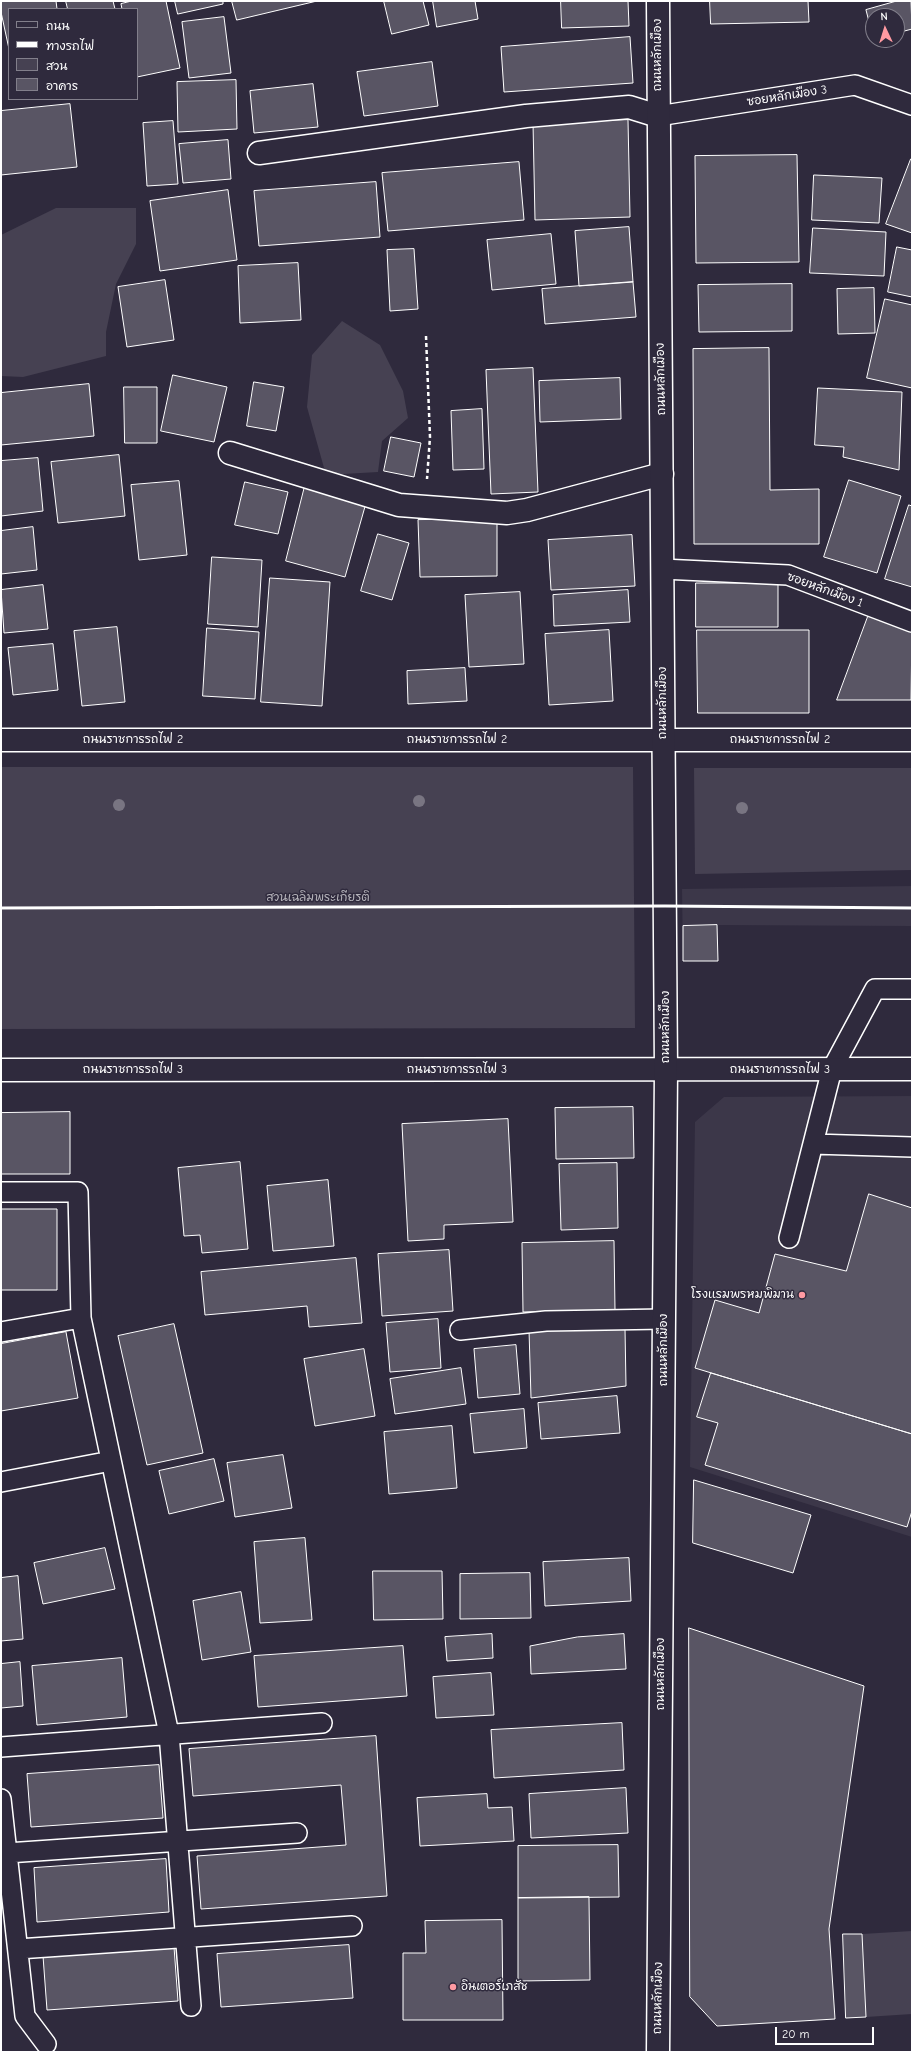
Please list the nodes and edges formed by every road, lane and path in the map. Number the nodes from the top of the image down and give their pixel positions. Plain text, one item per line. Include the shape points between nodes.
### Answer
1 (658, 1) edge
2 (912, 105) edge
3 (658, 116) junction
4 (259, 153) dead end
5 (426, 336) dead end
6 (230, 453) dead end
7 (662, 474) junction
8 (426, 507) junction
9 (662, 570) junction
10 (912, 622) edge
11 (1, 740) edge
12 (664, 740) junction
13 (912, 740) edge
14 (912, 989) edge
15 (832, 1069) junction
16 (912, 1069) edge
17 (1, 1070) edge
18 (666, 1070) junction
19 (813, 1144) junction
20 (912, 1147) edge
21 (1, 1192) edge
22 (789, 1238) dead end
23 (81, 1318) junction
24 (664, 1319) junction
25 (460, 1330) dead end
26 (1, 1332) edge
27 (111, 1461) junction
28 (1, 1482) edge
29 (322, 1723) dead end
30 (168, 1734) junction
31 (1, 1747) edge
32 (1, 1799) edge
33 (297, 1833) dead end
34 (178, 1841) junction
35 (7, 1853) junction
36 (352, 1926) dead end
37 (185, 1938) junction
38 (18, 1949) junction
39 (191, 2006) dead end
40 (46, 2044) dead end
41 (658, 2052) edge

1 - 3 street, ถนนหลักเมือง
2 - 3 lane, ซอยหลักเมือง 3 via 855,85
3 - 4 street via 629,107 526,116
3 - 7 street, ถนนหลักเมือง
5 - 8 path via 430,437
6 - 8 street via 399,505
7 - 8 street via 507,513
7 - 9 street, ถนนหลักเมือง
9 - 10 lane, ซอยหลักเมือง 1 via 788,575
9 - 12 street, ถนนหลักเมือง
11 - 12 street, ถนนราชการรถไฟ 2
12 - 13 street, ถนนราชการรถไฟ 2
12 - 18 street, ถนนหลักเมือง
14 - 15 lane via 875,989
15 - 16 street, ถนนราชการรถไฟ 3
15 - 18 street, ถนนราชการรถไฟ 3
15 - 19 lane
17 - 18 street, ถนนราชการรถไฟ 3
18 - 24 street, ถนนหลักเมือง
19 - 20 lane
19 - 22 lane
21 - 23 lane via 78,1192
23 - 26 lane
23 - 27 lane
24 - 25 lane via 546,1321
24 - 41 street, ถนนหลักเมือง
27 - 28 lane
27 - 30 lane
29 - 30 lane
30 - 31 lane
30 - 34 lane
32 - 35 lane
33 - 34 lane
34 - 35 lane
34 - 37 lane
35 - 38 lane
36 - 37 lane
37 - 38 lane
37 - 39 lane
38 - 40 lane via 25,2016

